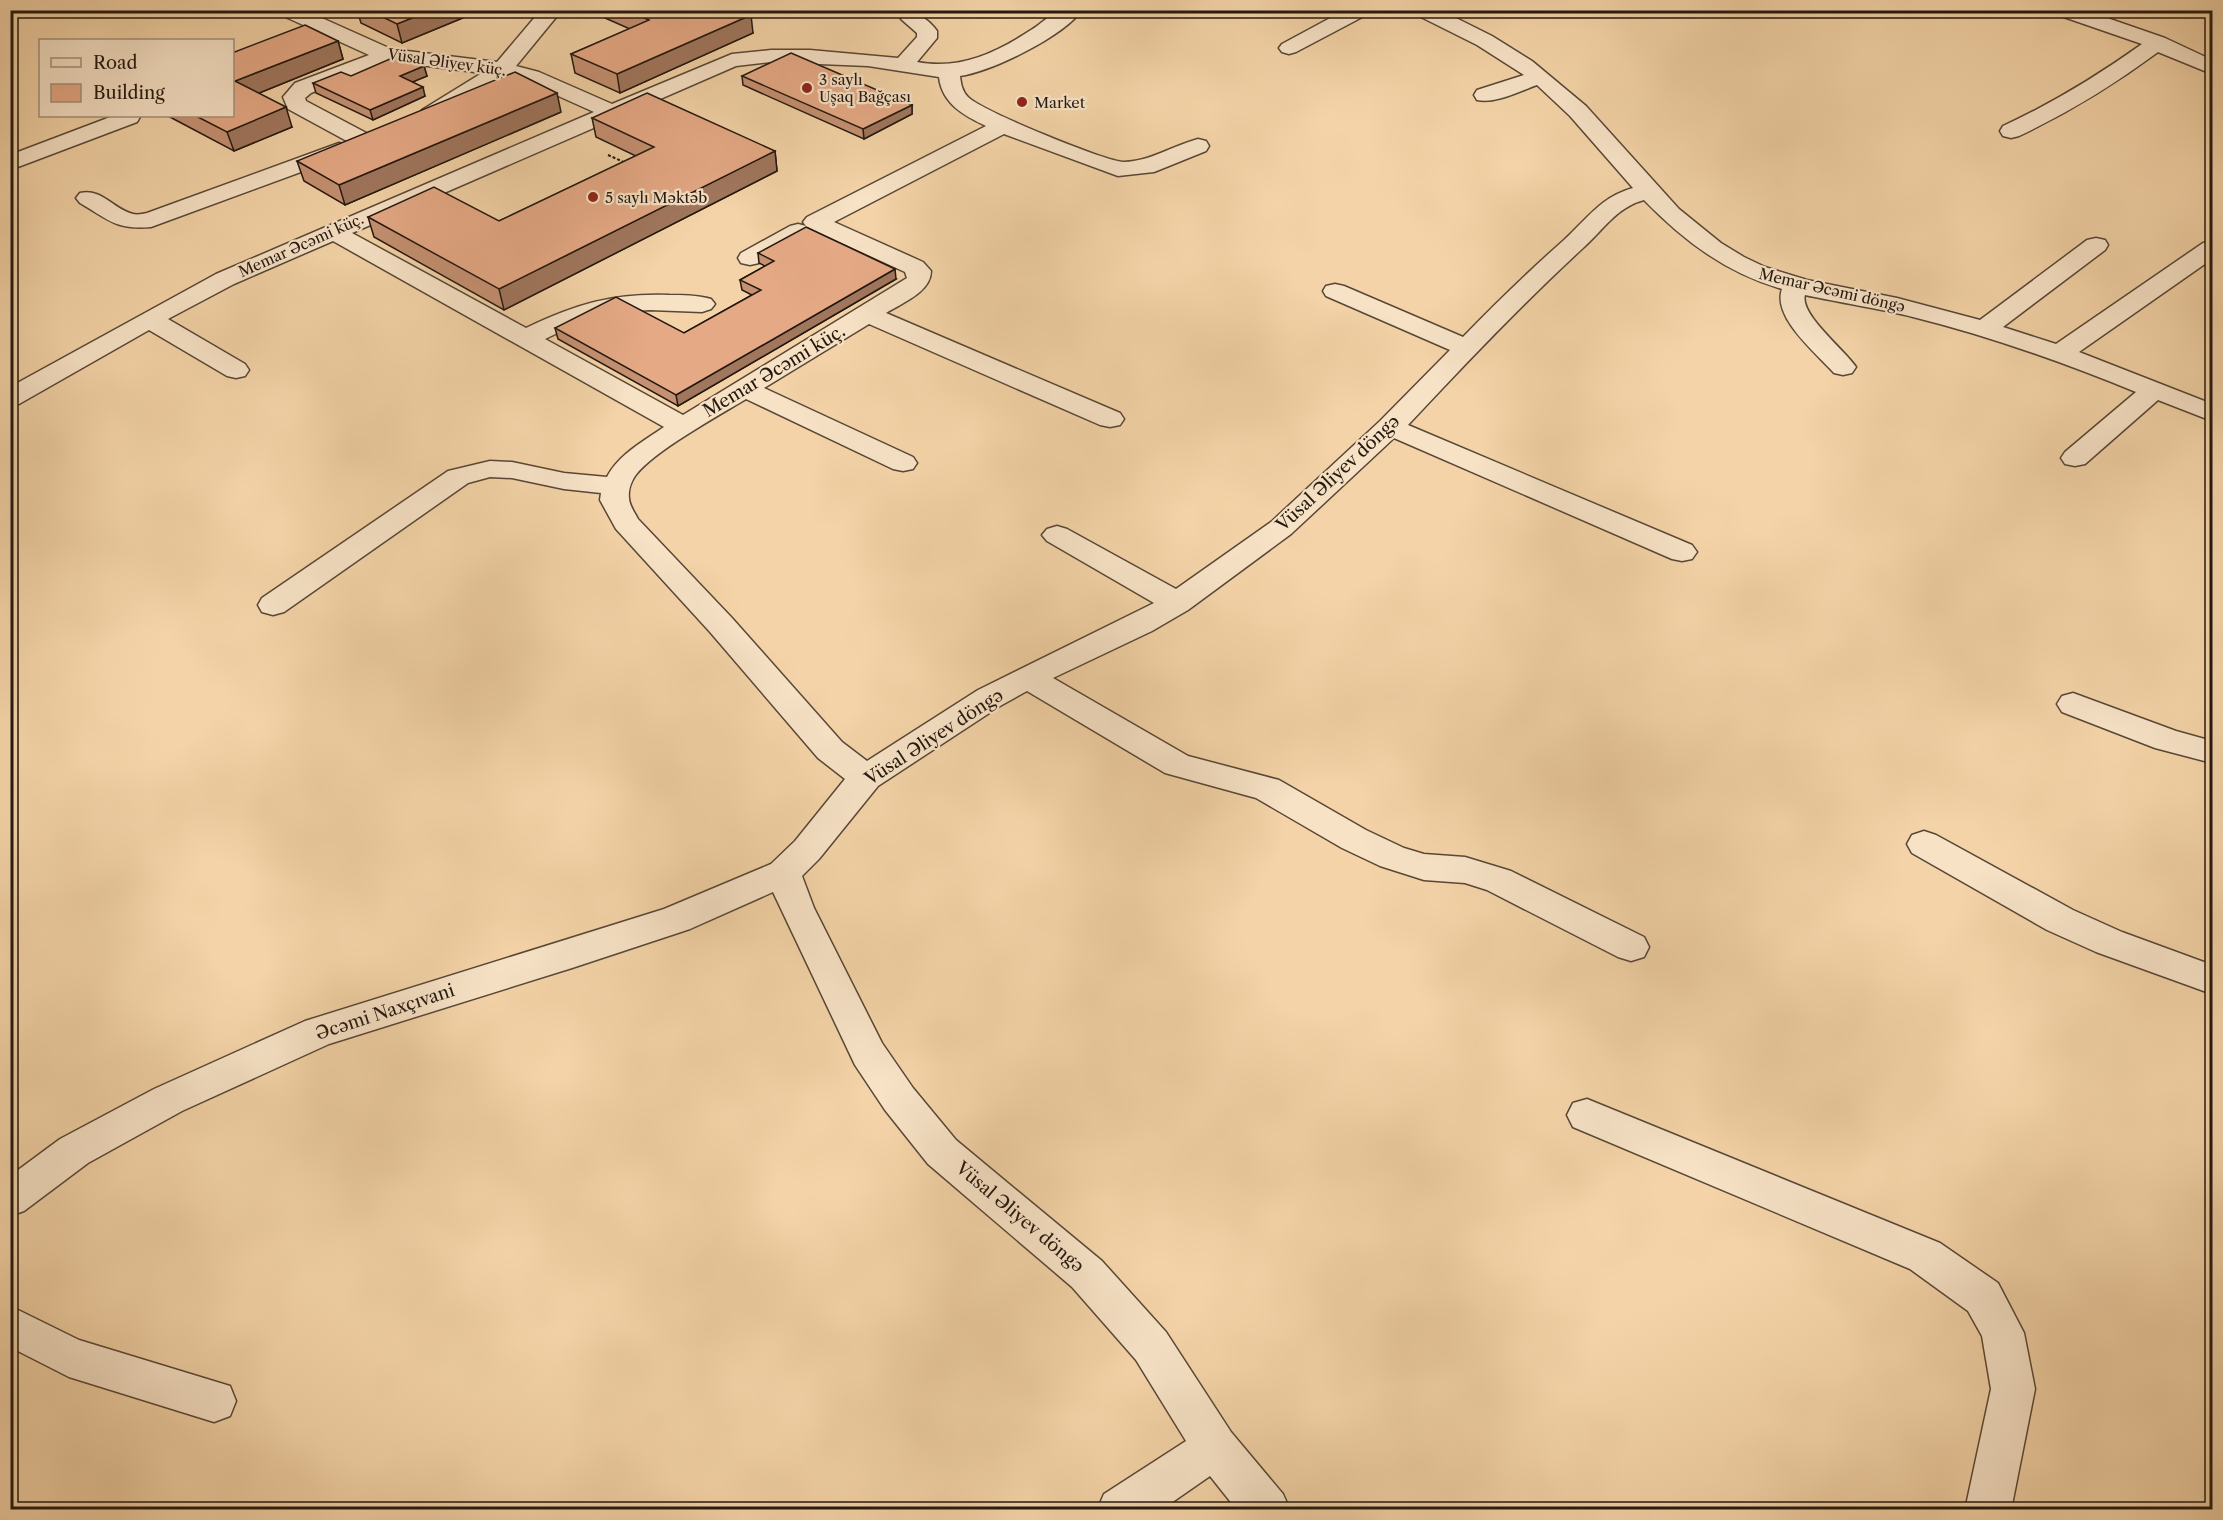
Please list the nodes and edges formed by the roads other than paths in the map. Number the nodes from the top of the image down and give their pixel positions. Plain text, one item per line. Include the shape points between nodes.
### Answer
1 (286, 10) edge
2 (552, 10) edge
3 (1072, 10) edge
4 (1361, 10) edge
5 (1422, 10) edge
6 (2062, 10) edge
7 (911, 20) dead end
8 (2158, 42) junction
9 (1290, 48) dead end
10 (387, 56) junction
11 (903, 65) junction
12 (2212, 68) edge
13 (502, 69) junction
14 (950, 72) junction
15 (1539, 77) junction
16 (1485, 94) dead end
17 (610, 111) junction
18 (129, 117) dead end
19 (406, 125) edge
20 (1003, 126) junction
21 (2012, 131) dead end
22 (1198, 146) dead end
23 (10, 163) edge
24 (1648, 191) junction
25 (88, 198) dead end
26 (815, 222) junction
27 (332, 231) junction
28 (2096, 245) dead end
29 (2212, 248) edge
30 (750, 258) dead end
31 (1796, 284) junction
32 (1335, 291) dead end
33 (702, 304) dead end
34 (867, 314) junction
35 (149, 319) junction
36 (1983, 330) junction
37 (526, 338) junction
38 (1467, 348) junction
39 (2060, 353) junction
40 (1843, 367) dead end
41 (236, 370) dead end
42 (745, 389) junction
43 (2155, 389) junction
44 (10, 398) edge
45 (2212, 413) edge
46 (1110, 419) dead end
47 (683, 426) junction
48 (1390, 427) junction
49 (2075, 458) dead end
50 (903, 463) dead end
51 (616, 486) junction
52 (1058, 535) dead end
53 (1682, 552) dead end
54 (1177, 603) junction
55 (273, 605) dead end
56 (1028, 677) junction
57 (2073, 704) dead end
58 (2212, 752) edge
59 (866, 778) junction
60 (1924, 844) dead end
61 (783, 873) junction
62 (1631, 946) dead end
63 (2212, 980) edge
64 (1587, 1115) dead end
65 (10, 1198) edge
66 (10, 1324) edge
67 (214, 1401) dead end
68 (1215, 1447) junction
69 (1120, 1509) edge
70 (1268, 1509) edge
71 (1988, 1509) edge

1 - 10 street, Vüsal Əliyev küç.
2 - 13 street
3 - 14 street, Memar Əcəmi küç. via 993,60
4 - 9 street
5 - 15 street, Memar Əcəmi döngə via 1478,36
6 - 8 street
7 - 11 street via 927,31 927,38
8 - 12 street
8 - 21 street via 2065,105
10 - 13 street, Vüsal Əliyev küç.
10 - 25 street via 303,88 294,97 296,104 374,137 151,220 129,222
11 - 14 street, Memar Əcəmi küç.
11 - 17 street, Memar Əcəmi küç. via 814,56 755,56 732,60
13 - 17 street, Vüsal Əliyev küç. via 532,76
13 - 19 street via 426,117
14 - 20 street via 952,93 964,105
15 - 16 street
15 - 24 street, Memar Əcəmi döngə via 1577,110
17 - 27 street, Memar Əcəmi küç.
18 - 23 street
20 - 22 street via 1118,169 1146,167
20 - 26 street
24 - 31 street, Memar Əcəmi döngə via 1704,243 1732,261 1758,274
24 - 38 street, Vüsal Əliyev döngə via 1624,198 1605,211
26 - 30 street
26 - 34 street, Memar Əcəmi küç. via 919,271 913,286
27 - 35 street, Memar Əcəmi küç. via 225,279
27 - 37 street
28 - 36 street
29 - 39 street
31 - 36 street, Memar Əcəmi döngə via 1922,311
31 - 40 street via 1791,300 1796,315
32 - 38 street
33 - 37 street via 623,303 578,314
34 - 42 street, Memar Əcəmi küç.
34 - 46 street
35 - 41 street
35 - 44 street, Memar Əcəmi küç.
36 - 39 street, Memar Əcəmi döngə
37 - 47 street
38 - 48 street, Vüsal Əliyev döngə
39 - 43 street, Memar Əcəmi döngə
42 - 47 street, Memar Əcəmi küç.
42 - 50 street
43 - 45 street, Memar Əcəmi döngə
43 - 49 street
47 - 51 street, Memar Əcəmi küç. via 639,457 624,471
48 - 53 street
48 - 54 street, Vüsal Əliyev döngə via 1281,528
51 - 55 street via 512,470 490,469 458,477
51 - 59 street via 614,500 626,523 830,750
52 - 54 street
54 - 56 street, Vüsal Əliyev döngə
56 - 59 street, Vüsal Əliyev döngə
56 - 62 street via 1178,765 1267,789 1392,857 1424,867 1465,870 1499,880
57 - 58 street via 2167,740
59 - 61 street, Vüsal Əliyev döngə
60 - 63 street via 2060,920
61 - 65 street, Əcəmi Naxçıvani via 677,919 318,1032 168,1100 74,1151
61 - 68 street, Vüsal Əliyev döngə via 796,908 868,1054 899,1099 942,1152 1088,1274 1151,1346
64 - 71 street via 1925,1256 1983,1297 2002,1333 2013,1389
66 - 67 street via 69,1357
68 - 69 street
68 - 70 street, Vüsal Əliyev döngə

